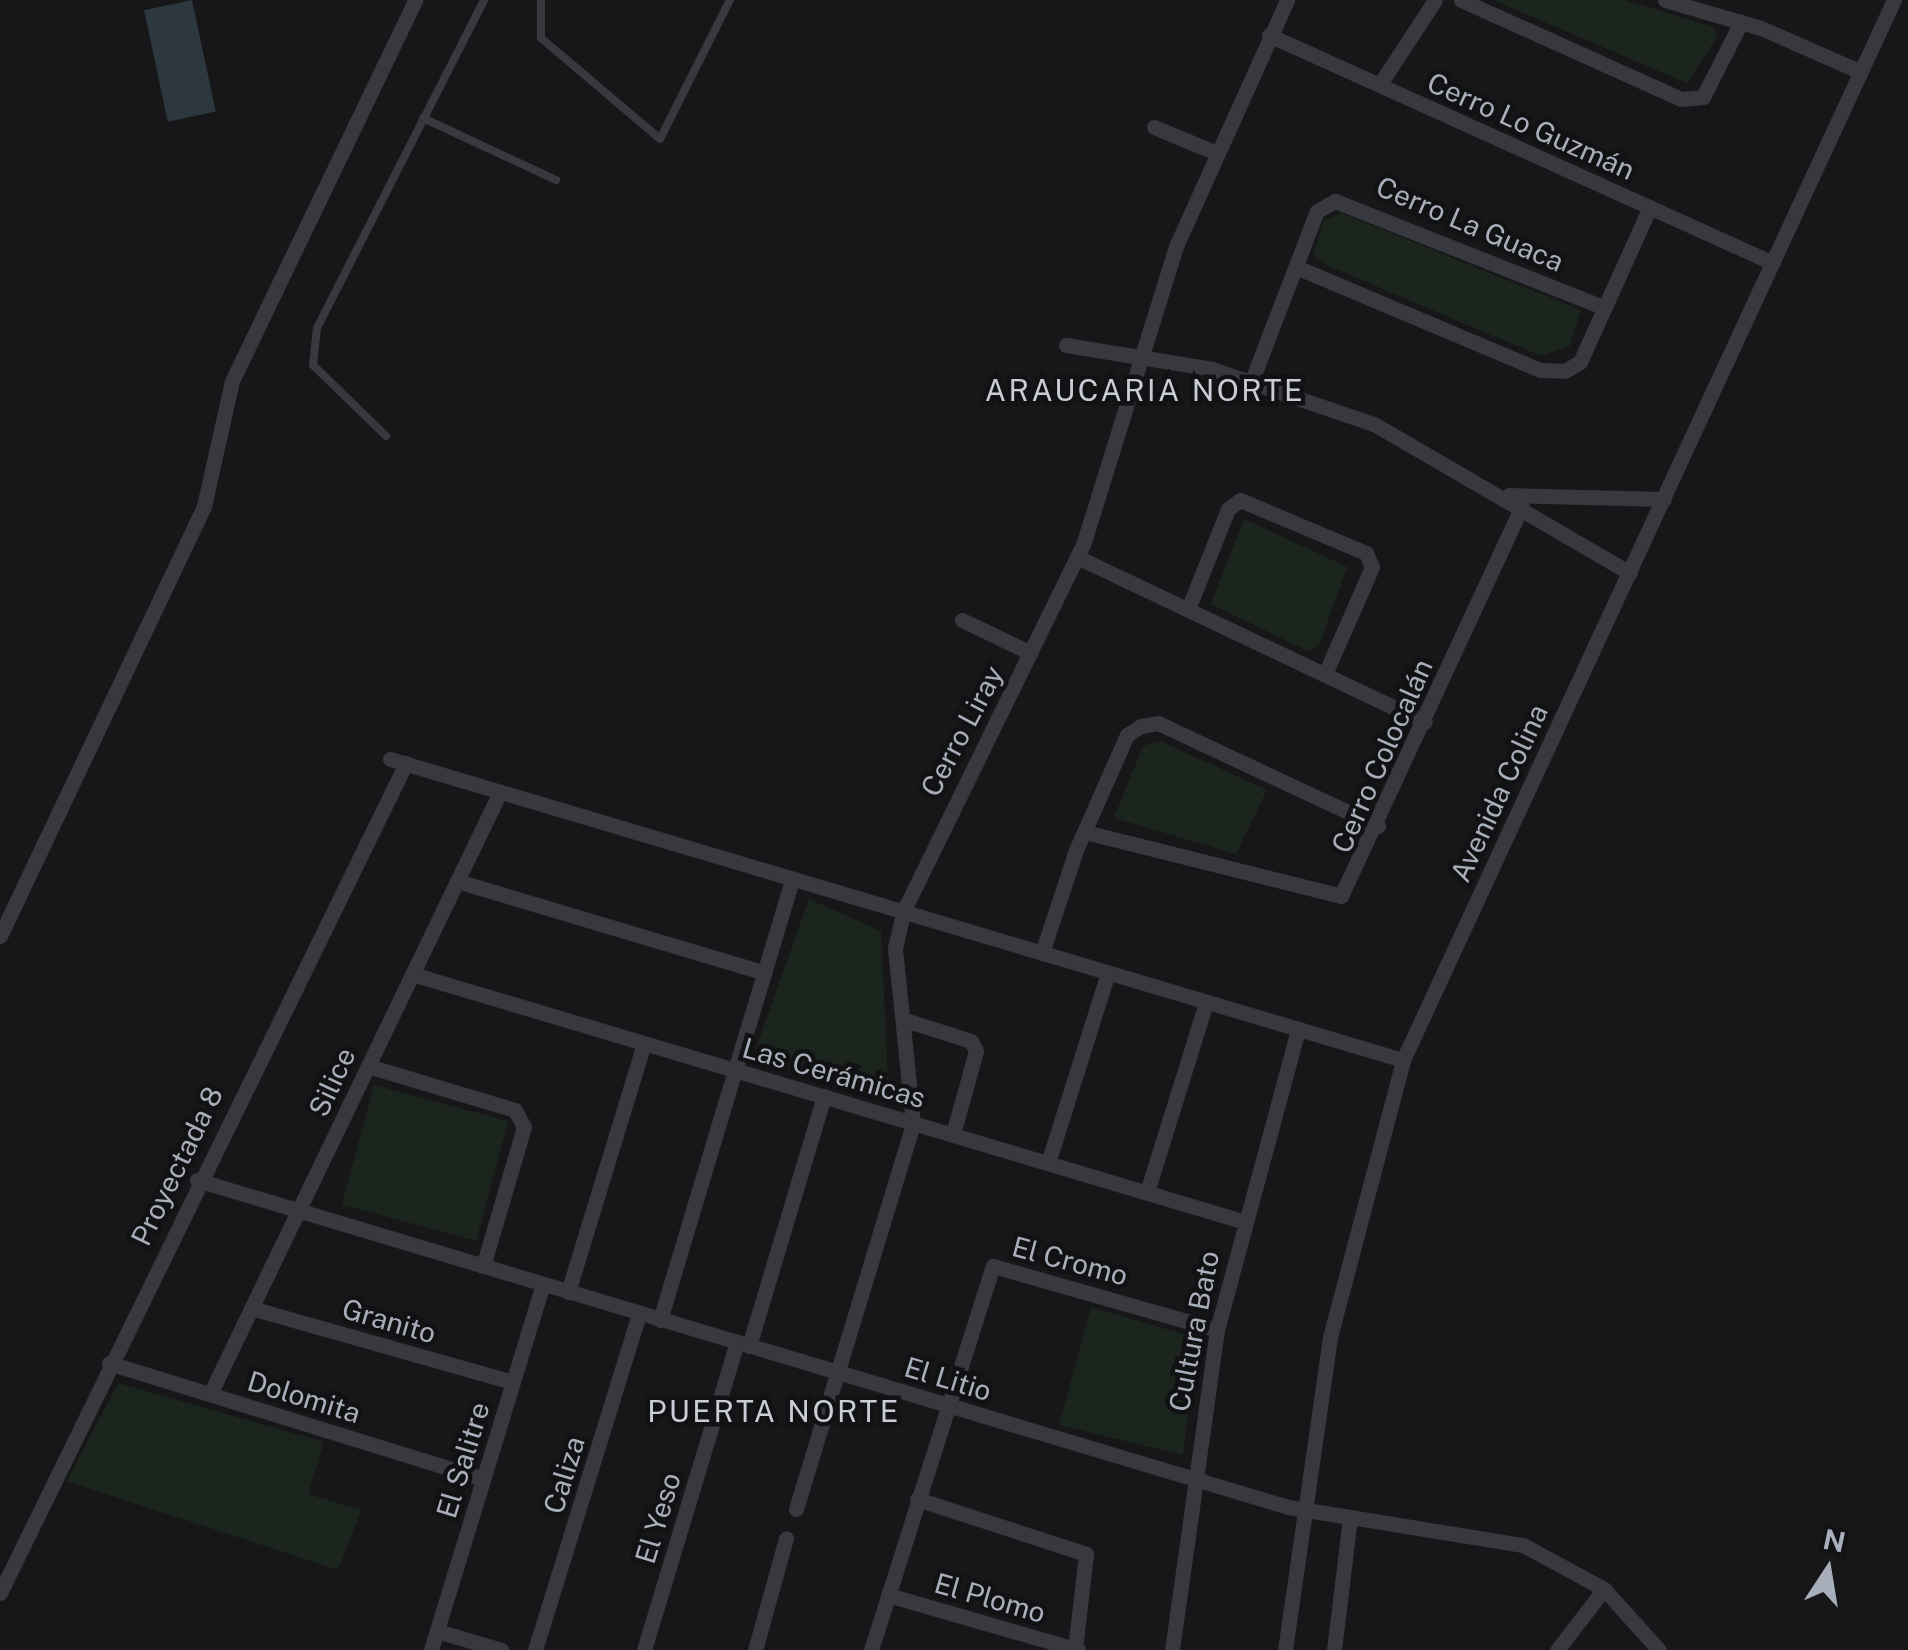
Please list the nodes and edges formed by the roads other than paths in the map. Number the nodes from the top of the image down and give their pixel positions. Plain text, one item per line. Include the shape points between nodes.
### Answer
1 (415, 0) edge
2 (484, 0) edge
3 (541, 0) edge
4 (730, 0) edge
5 (1287, 0) edge
6 (1435, 0) edge
7 (1462, 0) edge
8 (1665, 0) edge
9 (1894, 0) edge
10 (1741, 22) junction
11 (1269, 34) junction
12 (1860, 72) junction
13 (1380, 84) junction
14 (423, 118) junction
15 (1154, 127) dead end
16 (1214, 152) junction
17 (556, 180) dead end
18 (1650, 207) junction
19 (1773, 263) junction
20 (1296, 267) junction
21 (1604, 308) junction
22 (1066, 345) dead end
23 (1142, 356) junction
24 (1252, 380) junction
25 (386, 436) dead end
26 (1506, 496) junction
27 (1664, 499) junction
28 (1522, 506) junction
29 (1078, 556) junction
30 (1630, 573) junction
31 (1188, 609) junction
32 (962, 620) dead end
33 (1031, 653) junction
34 (1325, 674) junction
35 (1425, 722) junction
36 (500, 792) junction
37 (1378, 826) junction
38 (1089, 834) junction
39 (792, 879) junction
40 (457, 880) junction
41 (903, 912) junction
42 (0, 936) edge
43 (1042, 953) junction
44 (1108, 973) junction
45 (412, 974) junction
46 (765, 974) junction
47 (1206, 1002) junction
48 (905, 1020) junction
49 (1298, 1029) junction
50 (644, 1043) junction
51 (1404, 1060) junction
52 (368, 1066) junction
53 (737, 1071) junction
54 (824, 1096) junction
55 (913, 1122) junction
56 (953, 1134) junction
57 (1048, 1163) junction
58 (198, 1180) junction
59 (1147, 1192) junction
60 (299, 1211) junction
61 (1242, 1220) junction
62 (483, 1266) junction
63 (542, 1284) junction
64 (568, 1292) junction
65 (251, 1308) junction
66 (639, 1313) junction
67 (660, 1320) junction
68 (1217, 1330) junction
69 (743, 1344) junction
70 (109, 1363) junction
71 (838, 1373) junction
72 (512, 1382) junction
73 (210, 1394) junction
74 (946, 1405) junction
75 (483, 1479) junction
76 (1192, 1479) junction
77 (917, 1499) junction
78 (796, 1508) dead end
79 (1298, 1509) junction
80 (1350, 1518) junction
81 (786, 1538) dead end
82 (1604, 1589) junction
83 (0, 1593) edge
84 (888, 1595) junction
85 (437, 1631) junction
86 (431, 1650) edge
87 (500, 1650) edge
88 (535, 1650) edge
89 (644, 1650) edge
90 (754, 1650) edge
91 (871, 1650) edge
92 (1077, 1650) edge
93 (1172, 1650) edge
94 (1285, 1650) edge
95 (1334, 1650) edge
96 (1558, 1650) edge
97 (1659, 1650) edge

1 - 42 street via 232,382 204,506
2 - 14 lane
3 - 4 lane via 541,38 660,140
5 - 11 street, Cerro Liray
6 - 13 street
7 - 10 street via 1681,100 1703,98
8 - 10 street
9 - 12 street, Avenida Colina
10 - 12 street
11 - 13 street, Cerro Lo Guzmán
11 - 16 street, Cerro Liray
12 - 19 street, Avenida Colina
13 - 18 street, Cerro Lo Guzmán
14 - 17 lane
14 - 25 lane via 318,328 312,365
15 - 16 street
16 - 23 street, Cerro Liray
18 - 19 street, Cerro Lo Guzmán
18 - 21 street
19 - 27 street, Avenida Colina
20 - 21 street via 1540,370 1580,362
20 - 21 street, Cerro La Guaca via 1318,210 1350,201
20 - 24 street, Cerro La Guaca
22 - 23 street
23 - 24 street
23 - 29 street, Cerro Liray
24 - 26 street via 1374,424
26 - 27 street
26 - 28 street
27 - 30 street, Avenida Colina
28 - 30 street
28 - 35 street, Cerro Colocalán
29 - 31 street
29 - 33 street, Cerro Liray
30 - 51 street, Avenida Colina
31 - 34 street
31 - 34 street via 1228,509 1240,500 1366,553 1372,568
32 - 33 street
33 - 41 street, Cerro Liray
34 - 35 street
35 - 37 street, Cerro Colocalán
36 - 39 street
36 - 40 street, Silice
36 - 58 street, Proyectada 8 via 398,761
37 - 38 street, Cerro Colocalán via 1352,882 1324,898
37 - 38 street via 1158,723 1128,735
38 - 43 street
39 - 41 street
39 - 46 street
40 - 45 street, Silice
40 - 46 street
41 - 43 street
41 - 48 street, Cerro Liray via 895,948
43 - 44 street
44 - 47 street
44 - 57 street
45 - 50 street, Las Cerámicas
45 - 52 street, Silice
46 - 53 street
47 - 49 street
47 - 59 street
48 - 55 street, Cerro Liray
48 - 56 street via 971,1041 976,1051
49 - 51 street
49 - 61 street, Cultura Bato
50 - 53 street, Las Cerámicas
50 - 64 street
51 - 79 street, Avenida Colina via 1348,1257
52 - 60 street, Silice
52 - 62 street via 514,1110 524,1127
53 - 54 street, Las Cerámicas
53 - 67 street
54 - 55 street, Las Cerámicas
54 - 69 street, El Yeso
55 - 56 street, Las Cerámicas
55 - 71 street, Cerro Liray
56 - 57 street, Las Cerámicas
57 - 59 street, Las Cerámicas
58 - 60 street, El Litio
58 - 70 street, Proyectada 8
59 - 61 street, Las Cerámicas
60 - 62 street, El Litio
60 - 65 street, Silice
61 - 68 street, Cultura Bato
62 - 63 street, El Litio
63 - 64 street, El Litio
63 - 72 street, El Salitre
64 - 66 street, El Litio
65 - 72 street, Granito
65 - 73 street, Silice
66 - 67 street, El Litio
66 - 88 street, Caliza
67 - 69 street, El Litio
68 - 74 street, El Cromo via 994,1266
68 - 76 street, Cultura Bato
69 - 71 street, El Litio
69 - 89 street, El Yeso
70 - 73 street, Dolomita
70 - 83 street, Proyectada 8
71 - 74 street, El Litio
71 - 78 street, Cerro Liray
72 - 75 street, El Salitre
73 - 75 street, Dolomita
74 - 76 street, El Litio
74 - 77 street
75 - 85 street, El Salitre
76 - 79 street, El Litio
76 - 93 street, Cultura Bato
77 - 84 street
77 - 92 street via 1086,1554
79 - 80 street, El Litio
79 - 94 street, Avenida Colina
80 - 82 street, El Litio via 1505,1540
80 - 95 street
81 - 90 street
82 - 96 street
82 - 97 street, El Litio
84 - 91 street
84 - 92 street, El Plomo
85 - 86 street, El Salitre
85 - 87 street

